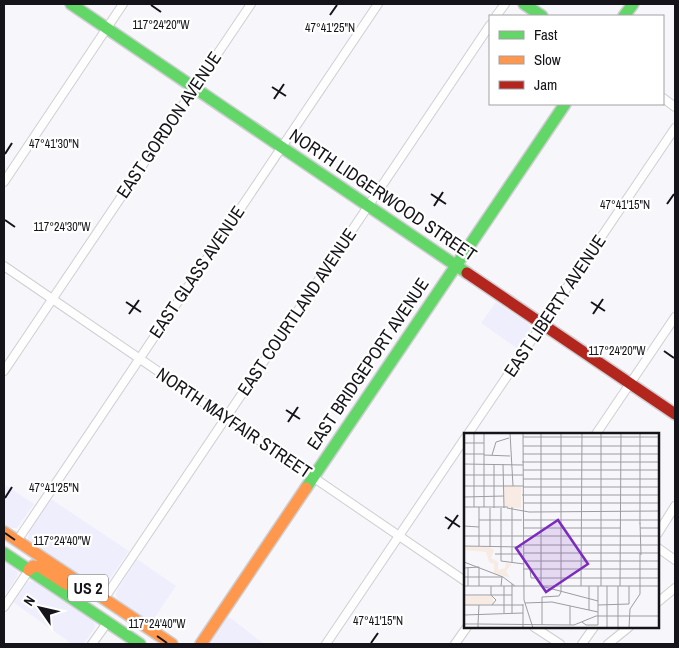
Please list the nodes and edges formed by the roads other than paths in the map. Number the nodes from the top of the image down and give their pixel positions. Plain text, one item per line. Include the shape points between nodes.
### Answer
1 (71, 4) edge
2 (124, 4) edge
3 (251, 4) edge
4 (378, 4) edge
5 (505, 4) edge
6 (524, 4) edge
7 (633, 4) edge
8 (497, 15) edge
9 (540, 15) edge
10 (625, 15) edge
11 (489, 26) edge
12 (107, 28) junction
13 (194, 88) junction
14 (664, 99) edge
15 (563, 105) edge
16 (675, 107) edge
17 (675, 128) edge
18 (281, 146) junction
19 (4, 182) edge
20 (369, 206) junction
21 (456, 265) junction
22 (4, 266) edge
23 (52, 299) junction
24 (675, 317) edge
25 (542, 324) junction
26 (140, 359) junction
27 (4, 371) edge
28 (630, 384) junction
29 (675, 414) edge
30 (226, 418) junction
31 (469, 433) edge
32 (597, 433) edge
33 (464, 439) edge
34 (314, 477) junction
35 (675, 506) edge
36 (659, 531) edge
37 (4, 532) edge
38 (399, 536) junction
39 (17, 541) junction
40 (4, 544) edge
41 (659, 549) edge
42 (4, 553) edge
43 (675, 560) edge
44 (29, 570) junction
45 (464, 580) edge
46 (86, 587) junction
47 (675, 588) edge
48 (104, 599) junction
49 (659, 601) edge
50 (4, 606) edge
51 (107, 623) junction
52 (466, 628) edge
53 (536, 628) edge
54 (593, 628) edge
55 (628, 628) edge
56 (92, 644) edge
57 (140, 644) edge
58 (172, 644) edge
59 (201, 644) edge
60 (326, 644) edge
61 (456, 644) edge
62 (560, 644) edge
63 (582, 644) edge
64 (608, 644) edge

1 - 12 street, NORTH LIDGERWOOD STREET
2 - 12 street
3 - 13 street, EAST GORDON AVENUE
4 - 18 street, EAST GLASS AVENUE
5 - 8 street
6 - 9 street
7 - 10 street
11 - 20 street, EAST COURTLAND AVENUE
12 - 13 street, NORTH LIDGERWOOD STREET
12 - 19 street
13 - 18 street, NORTH LIDGERWOOD STREET
13 - 23 street, EAST GORDON AVENUE
14 - 16 street
15 - 21 street, EAST BRIDGEPORT AVENUE
17 - 25 street, EAST LIBERTY AVENUE
18 - 20 street, NORTH LIDGERWOOD STREET
18 - 26 street, EAST GLASS AVENUE
20 - 21 street, NORTH LIDGERWOOD STREET
20 - 30 street, EAST COURTLAND AVENUE
21 - 25 street, NORTH LIDGERWOOD STREET
21 - 34 street, EAST BRIDGEPORT AVENUE
22 - 23 street, NORTH MAYFAIR STREET
23 - 26 street, NORTH MAYFAIR STREET
23 - 27 street, EAST GORDON AVENUE
24 - 28 street
25 - 28 street, NORTH LIDGERWOOD STREET
25 - 31 street, EAST LIBERTY AVENUE
26 - 30 street, NORTH MAYFAIR STREET
26 - 39 street, EAST GLASS AVENUE
28 - 29 street, NORTH LIDGERWOOD STREET
28 - 32 street
30 - 34 street, NORTH MAYFAIR STREET
30 - 48 street, EAST COURTLAND AVENUE
33 - 38 street
34 - 38 street, NORTH MAYFAIR STREET
34 - 59 street, EAST BRIDGEPORT AVENUE
35 - 36 street
37 - 39 street, US 2
38 - 45 street, NORTH MAYFAIR STREET
38 - 60 street
39 - 40 street via 11,547
39 - 46 street, US 2
41 - 43 street
42 - 44 street, US 2
44 - 46 street via 33,566 40,567 79,592
44 - 50 street
44 - 51 street, US 2
46 - 48 street, US 2
47 - 49 street
48 - 58 street, US 2
51 - 56 street
51 - 57 street, US 2
52 - 61 street
53 - 62 street
54 - 63 street
55 - 64 street

